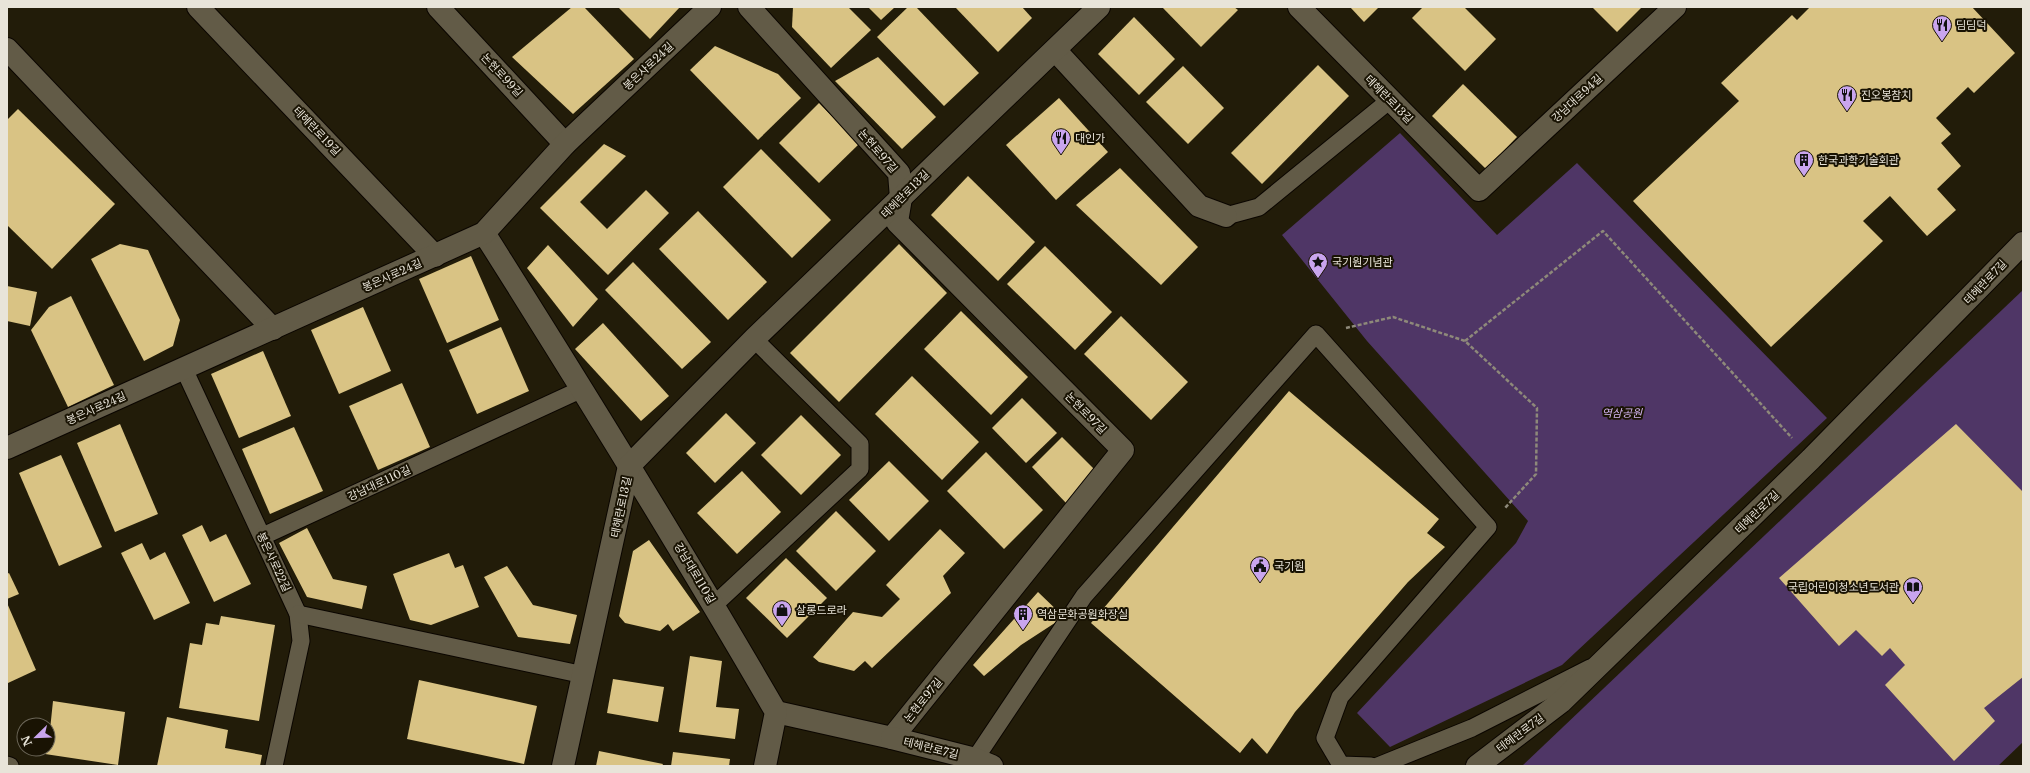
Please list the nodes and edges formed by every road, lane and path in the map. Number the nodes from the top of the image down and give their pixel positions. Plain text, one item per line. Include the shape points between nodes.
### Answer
1 (198, 7) edge
2 (438, 7) edge
3 (710, 7) edge
4 (749, 7) edge
5 (1099, 7) edge
6 (1299, 7) edge
7 (1675, 7) edge
8 (7, 48) edge
9 (1055, 50) junction
10 (1390, 100) junction
11 (566, 144) junction
12 (1479, 190) joint
13 (901, 198) junction
14 (1226, 216) joint
15 (484, 233) junction
16 (2023, 243) edge
17 (435, 256) junction
18 (272, 329) junction
19 (1316, 334) junction
20 (754, 339) junction
21 (1466, 341) junction
22 (184, 369) junction
23 (582, 389) junction
24 (7, 448) edge
25 (1811, 459) junction
26 (630, 466) junction
27 (1488, 527) junction
28 (263, 536) junction
29 (714, 605) junction
30 (298, 614) junction
31 (1602, 662) junction
32 (584, 675) junction
33 (776, 712) junction
34 (892, 738) junction
35 (984, 762) edge
36 (274, 766) edge
37 (563, 766) edge
38 (765, 766) edge
39 (1371, 766) edge
40 (1378, 766) edge
41 (1477, 766) edge

1 - 17 street, 테헤란로19길
2 - 11 street, 논현로99길
3 - 11 street, 봉은사로24길
4 - 13 street, 논현로97길 via 899,173
5 - 9 street, 테헤란로13길
6 - 10 street, 테헤란로13길
7 - 12 street, 강남대로94길
8 - 18 street
9 - 13 street, 테헤란로13길
9 - 14 street via 1199,206
10 - 12 street, 테헤란로13길
10 - 14 lane via 1258,208
11 - 15 street, 봉은사로24길
13 - 20 street, 테헤란로13길
13 - 34 street, 논현로97길 via 898,222 1123,450
15 - 17 street, 봉은사로24길
15 - 23 street, 강남대로110길
16 - 25 street, 테헤란로7길
17 - 18 street, 봉은사로24길
18 - 22 street, 봉은사로24길
19 - 21 path via 1393,317
19 - 27 lane
19 - 35 lane via 1084,596
20 - 26 street, 테헤란로13길
20 - 29 lane via 860,444 860,468
21 - 25 path via 1603,231
21 - 27 path via 1537,408 1536,474
22 - 24 street, 봉은사로24길
22 - 28 lane, 봉은사로22길
23 - 26 street, 강남대로110길
23 - 28 lane, 강남대로110길
25 - 31 street, 테헤란로7길
26 - 29 street, 강남대로110길
26 - 32 street, 테헤란로13길
27 - 39 lane via 1340,697 1325,738 1341,765
28 - 30 lane, 봉은사로22길
29 - 33 street, 강남대로110길
30 - 32 lane
30 - 36 lane, 봉은사로22길 via 301,641
31 - 40 lane via 1472,728
31 - 41 street, 테헤란로7길 via 1561,702
32 - 37 street, 테헤란로13길
33 - 34 street
33 - 38 street
34 - 35 street, 테헤란로7길

